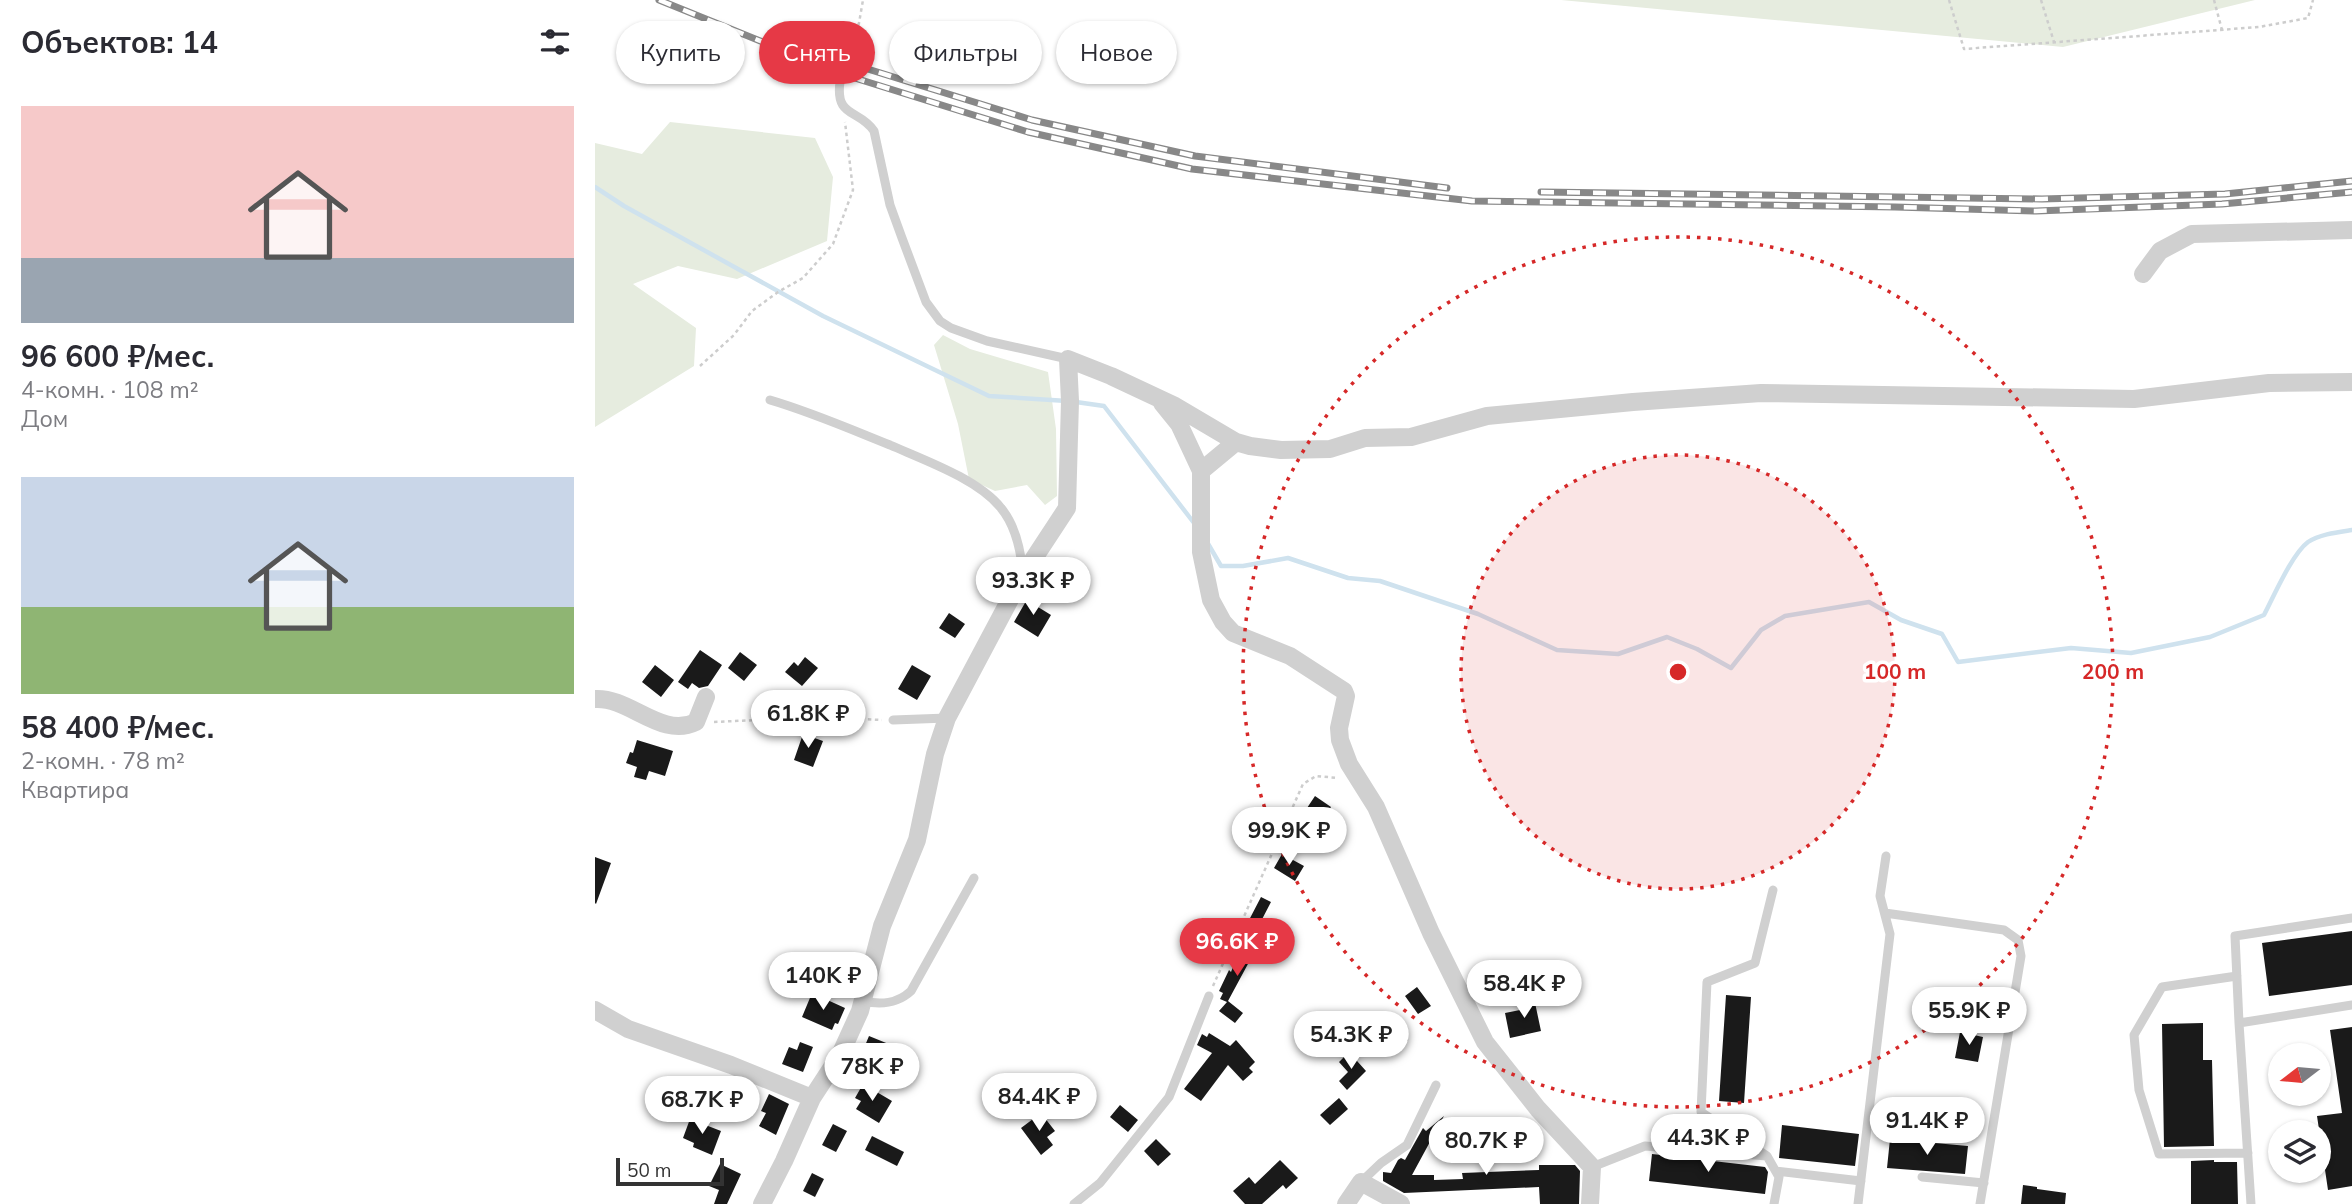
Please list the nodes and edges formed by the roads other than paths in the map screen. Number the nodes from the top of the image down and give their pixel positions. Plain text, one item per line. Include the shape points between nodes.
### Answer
1 (840, 84) edge
2 (2352, 230) edge
3 (2143, 274) dead end
4 (1068, 359) junction
5 (2352, 382) edge
6 (770, 400) dead end
7 (1160, 400) junction
8 (1236, 442) junction
9 (1201, 471) junction
10 (1023, 575) junction
11 (706, 697) dead end
12 (595, 699) edge
13 (947, 718) junction
14 (893, 720) road end
15 (1886, 856) dead end
16 (974, 878) dead end
17 (1773, 890) dead end
18 (1885, 913) junction
19 (2352, 918) edge
20 (2237, 976) junction
21 (1209, 996) road end
22 (863, 1002) junction
23 (2352, 1004) edge
24 (595, 1010) edge
25 (2239, 1023) junction
26 (1436, 1085) dead end
27 (812, 1098) junction
28 (2248, 1153) junction
29 (1767, 1156) junction
30 (1592, 1167) junction
31 (1776, 1171) junction
32 (1922, 1177) dead end
33 (1861, 1181) junction
34 (1361, 1182) junction
35 (1983, 1183) junction
36 (762, 1204) edge
37 (1074, 1204) edge
38 (1346, 1204) edge
39 (1401, 1204) edge
40 (1590, 1204) edge
41 (1774, 1204) edge
42 (1859, 1204) edge
43 (1980, 1204) edge
44 (2252, 1204) edge

1 - 4 lane via 843,108 874,131 890,205 926,302 940,321 987,341
2 - 3 street via 2192,234 2160,251
4 - 7 street
4 - 10 street via 1067,508
5 - 8 street via 2269,383 2134,400 1761,393 1487,416 1411,438 1365,438 1330,449 1281,450
6 - 10 lane via 922,459 983,491 1011,524
7 - 8 street
7 - 9 street via 1179,424
8 - 9 street
9 - 30 street via 1201,552 1216,611 1233,633 1290,656 1344,691 1339,728 1349,764 1376,807 1485,1042
10 - 13 street
11 - 12 street via 695,723 684,726 645,718 620,702
13 - 14 lane
13 - 22 street via 917,840 882,926
15 - 18 lane via 1881,896
16 - 22 lane via 911,991 887,1003
17 - 29 lane via 1755,962 1707,982 1702,1112
18 - 33 lane via 1891,934
18 - 35 lane via 2004,930 2018,940 2021,956
19 - 20 lane via 2235,936
20 - 25 lane
20 - 28 lane via 2162,987 2134,1035 2139,1090 2159,1154
21 - 37 lane via 1169,1097 1100,1183
22 - 27 street via 840,1055
23 - 25 lane
24 - 27 street via 628,1028
25 - 28 lane
26 - 34 lane via 1407,1145
27 - 36 street
28 - 44 lane
29 - 30 lane via 1645,1146
29 - 31 lane
30 - 40 street
31 - 33 lane
31 - 41 lane
32 - 35 lane
33 - 42 lane
34 - 38 street
34 - 39 street
35 - 43 lane

